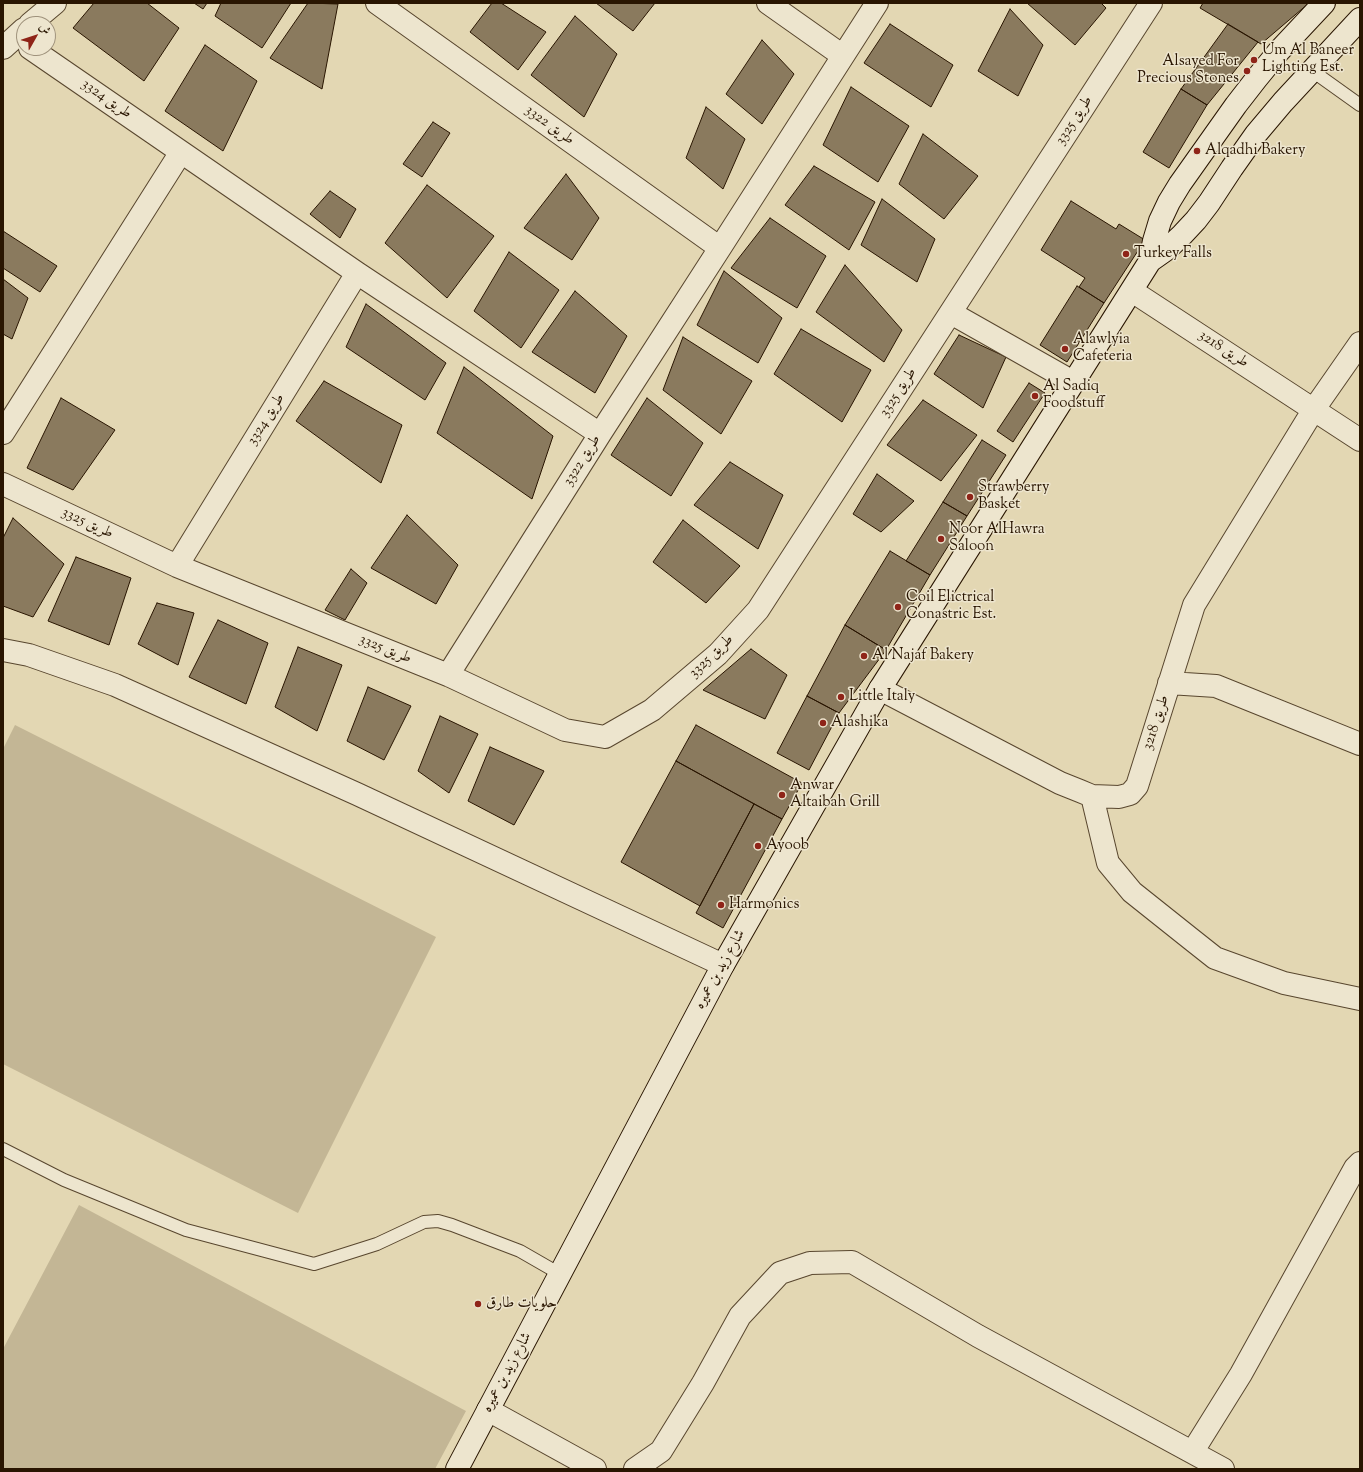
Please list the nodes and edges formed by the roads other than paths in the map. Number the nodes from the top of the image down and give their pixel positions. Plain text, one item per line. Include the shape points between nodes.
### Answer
1 (55, 3) edge
2 (377, 3) edge
3 (768, 3) edge
4 (877, 3) edge
5 (1152, 3) edge
6 (1324, 3) edge
7 (42, 16) edge
8 (1360, 19) edge
9 (46, 56) edge
10 (843, 56) junction
11 (1311, 70) junction
12 (1360, 105) edge
13 (181, 152) junction
14 (720, 248) junction
15 (1150, 262) junction
16 (357, 273) junction
17 (1132, 291) junction
18 (951, 313) junction
19 (1360, 343) edge
20 (1073, 382) junction
21 (1314, 409) junction
22 (3, 433) edge
23 (600, 434) junction
24 (1360, 440) edge
25 (3, 484) edge
26 (177, 566) junction
27 (3, 650) edge
28 (448, 675) junction
29 (1169, 683) junction
30 (880, 689) junction
31 (1360, 744) edge
32 (1092, 796) junction
33 (723, 965) junction
34 (1360, 999) edge
35 (3, 1149) edge
36 (1360, 1162) edge
37 (560, 1274) junction
38 (488, 1410) junction
39 (1193, 1451) junction
40 (461, 1468) edge
41 (595, 1469) edge
42 (636, 1469) edge
43 (1223, 1469) edge

1 - 7 street
2 - 14 street, طريق 3322
3 - 10 street
4 - 10 street, طريق 3322
5 - 18 street, طريق 3325
6 - 15 street, شارع زيد بن عميره via 1257,78 1180,184 1160,221
8 - 11 street, شارع زيد بن عميره
9 - 13 street, طريق 3324
10 - 14 street, طريق 3322
11 - 12 lane
11 - 15 street, شارع زيد بن عميره via 1256,134 1196,220
13 - 16 street, طريق 3324
13 - 22 street
14 - 23 street, طريق 3322
15 - 17 street, شارع زيد بن عميره
16 - 23 street, طريق 3324
16 - 26 street, طريق 3324
17 - 20 street, شارع زيد بن عميره
17 - 21 street, طريق 3218
18 - 20 street
18 - 28 street, طريق 3325 via 758,610 718,654 652,710 605,736 565,730
19 - 21 street, طريق 3218
20 - 30 street, شارع زيد بن عميره
21 - 24 street, طريق 3218
21 - 29 street, طريق 3218 via 1194,605
23 - 28 street, طريق 3322
25 - 26 street, طريق 3325
26 - 28 street, طريق 3325
27 - 33 street via 29,655 115,685 357,794
29 - 31 street via 1216,686
29 - 32 street, طريق 3218 via 1137,786 1130,794 1119,797
30 - 32 street, طريق 3218 via 1054,780
30 - 33 street, شارع زيد بن عميره
32 - 34 street via 1108,863 1132,892 1215,958 1284,983
33 - 37 street, شارع زيد بن عميره
35 - 37 lane via 64,1180 186,1230 314,1264 377,1244 424,1222 438,1221 520,1251
36 - 39 street via 1241,1374
37 - 38 street, شارع زيد بن عميره
38 - 40 street, شارع زيد بن عميره
38 - 41 street
39 - 42 street via 978,1336 852,1262 810,1263 780,1273 740,1316 661,1451
39 - 43 street

